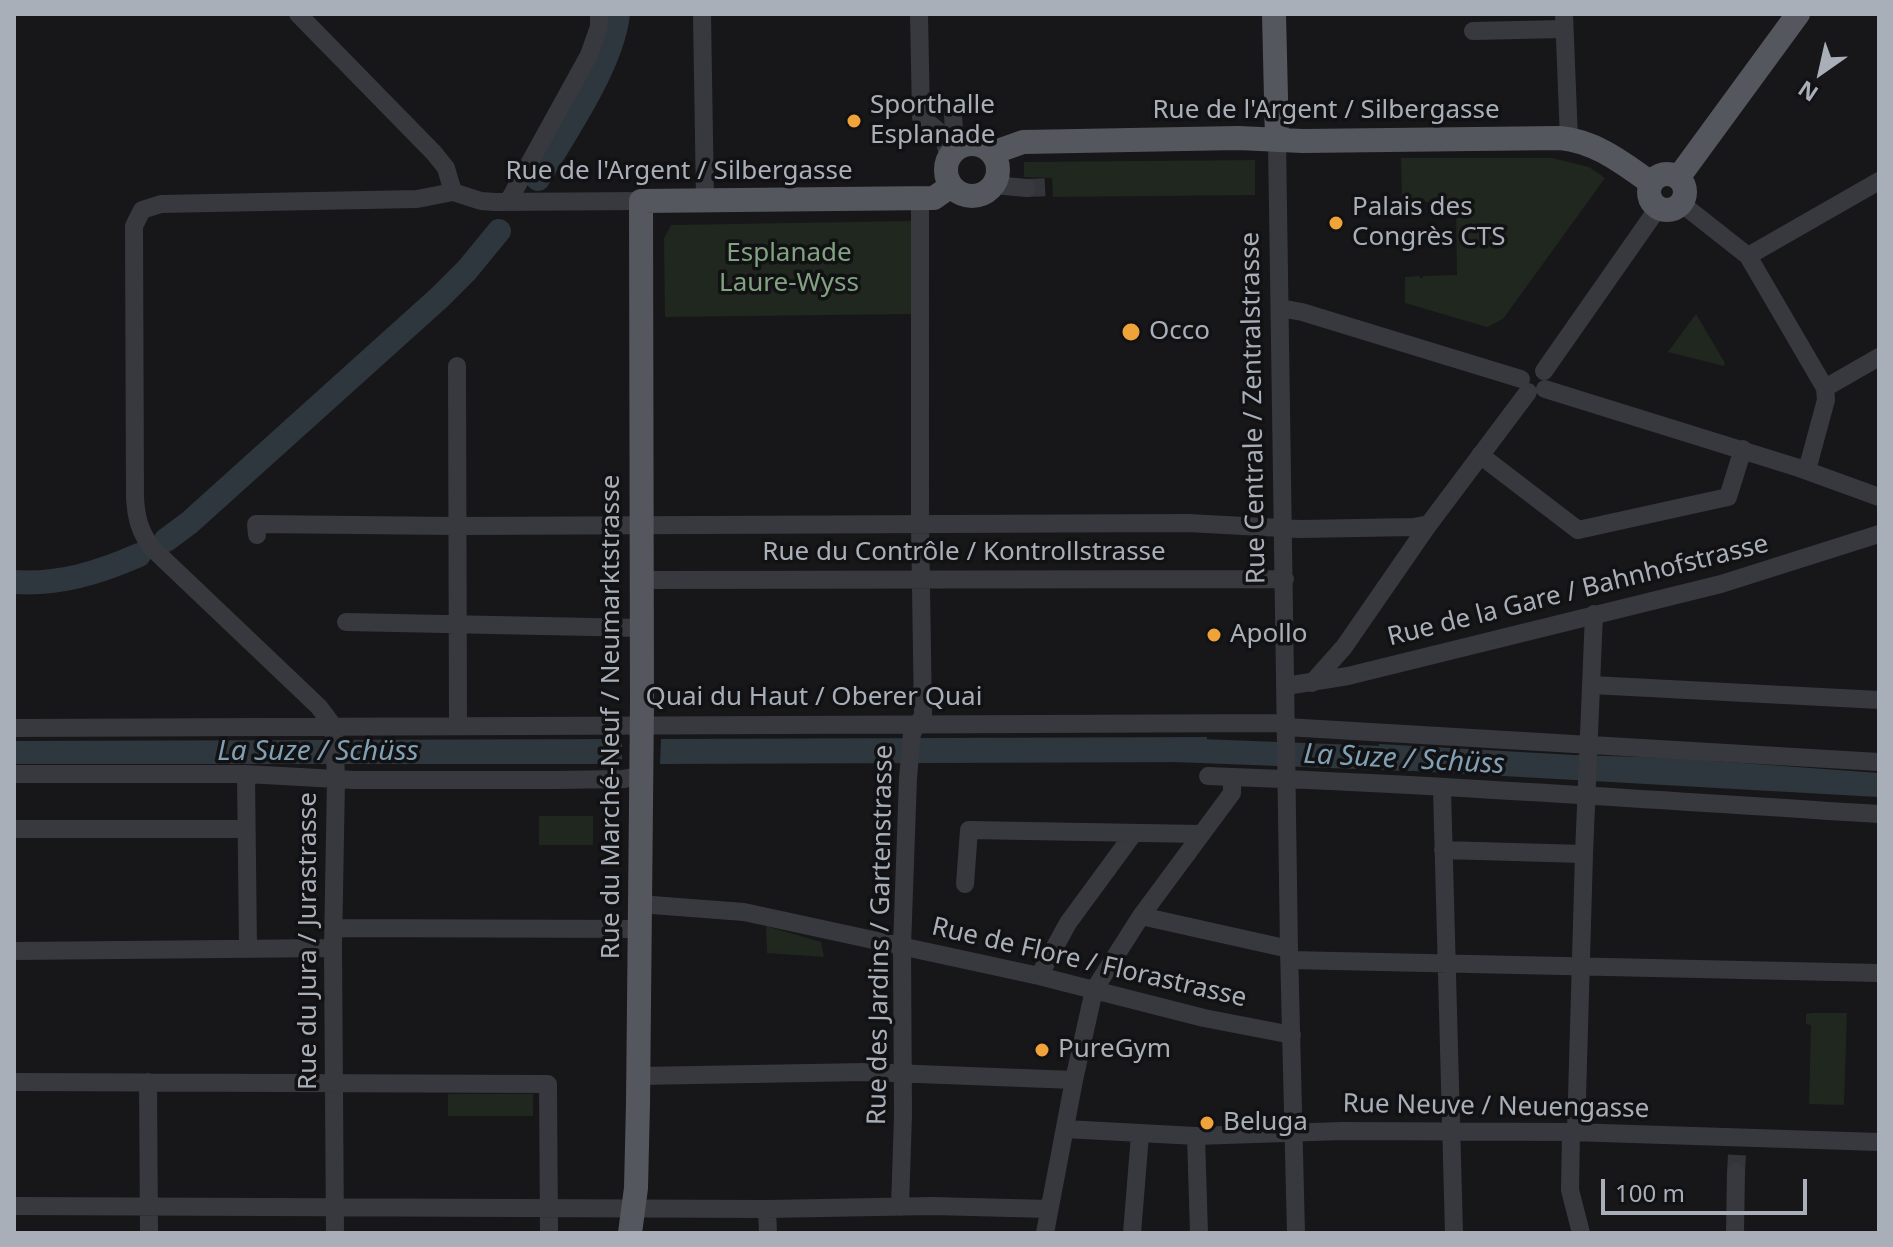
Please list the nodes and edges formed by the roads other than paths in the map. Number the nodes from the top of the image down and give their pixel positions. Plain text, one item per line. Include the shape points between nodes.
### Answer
1 (298, 14) edge
2 (599, 14) edge
3 (702, 14) edge
4 (919, 14) edge
5 (1274, 14) edge
6 (1798, 14) edge
7 (1564, 21) edge
8 (1473, 31) dead end
9 (953, 114) dead end
10 (1569, 139) junction
11 (1277, 140) junction
12 (952, 153) junction
13 (992, 153) junction
14 (1678, 178) junction
15 (1879, 181) edge
16 (1651, 183) junction
17 (993, 185) junction
18 (951, 186) junction
19 (1027, 188) tunnel mouth
20 (453, 192) junction
21 (705, 199) junction
22 (920, 199) junction
23 (641, 201) junction
24 (508, 202) junction
25 (1670, 206) junction
26 (1748, 256) junction
27 (1280, 308) junction
28 (1879, 357) edge
29 (457, 366) dead end
30 (1534, 383) junction
31 (1825, 388) junction
32 (1743, 449) junction
33 (1480, 455) junction
34 (1801, 472) junction
35 (1879, 497) edge
36 (642, 524) junction
37 (920, 524) junction
38 (1429, 524) junction
39 (456, 526) junction
40 (1284, 526) junction
41 (1879, 534) edge
42 (257, 535) dead end
43 (1285, 579) junction
44 (642, 580) junction
45 (921, 580) junction
46 (1594, 614) junction
47 (346, 622) dead end
48 (457, 624) junction
49 (641, 628) junction
50 (1312, 683) junction
51 (1592, 685) junction
52 (1286, 686) junction
53 (1879, 700) edge
54 (458, 725) junction
55 (14, 728) edge
56 (642, 728) junction
57 (915, 729) junction
58 (1287, 729) junction
59 (334, 732) junction
60 (1589, 750) junction
61 (1879, 762) edge
62 (1287, 772) junction
63 (336, 773) junction
64 (641, 773) junction
65 (14, 774) edge
66 (246, 774) junction
67 (1208, 776) dead end
68 (1232, 785) junction
69 (1442, 789) junction
70 (1587, 789) junction
71 (1879, 814) edge
72 (14, 829) edge
73 (246, 829) junction
74 (1134, 833) junction
75 (1201, 834) junction
76 (1443, 850) junction
77 (1584, 854) junction
78 (965, 884) dead end
79 (639, 904) junction
80 (1141, 916) junction
81 (335, 928) junction
82 (639, 929) junction
83 (902, 947) junction
84 (248, 948) junction
85 (333, 948) junction
86 (14, 951) edge
87 (1290, 954) junction
88 (1445, 962) junction
89 (1581, 966) junction
90 (1879, 973) edge
91 (1039, 976) junction
92 (1094, 990) junction
93 (1292, 1035) junction
94 (901, 1073) junction
95 (638, 1076) junction
96 (1074, 1080) junction
97 (14, 1082) edge
98 (148, 1082) junction
99 (334, 1083) junction
100 (1065, 1129) junction
101 (1450, 1131) junction
102 (1574, 1132) junction
103 (1294, 1134) junction
104 (1140, 1135) junction
105 (1196, 1136) junction
106 (1879, 1142) edge
107 (1737, 1155) junction
108 (14, 1206) edge
109 (149, 1206) junction
110 (335, 1206) junction
111 (548, 1207) junction
112 (900, 1207) junction
113 (633, 1208) junction
114 (1049, 1209) junction
115 (767, 1221) edge
116 (149, 1233) edge
117 (335, 1233) edge
118 (549, 1233) edge
119 (630, 1233) edge
120 (1045, 1233) edge
121 (1132, 1233) edge
122 (1199, 1233) edge
123 (1296, 1233) edge
124 (1454, 1233) edge
125 (1581, 1233) edge
126 (1735, 1233) edge

1 - 20 street via 434,153 446,168
2 - 24 street via 589,55
3 - 21 street
4 - 12 street via 921,117 942,134
5 - 11 main road, Rue Centrale / Zentralstrasse
6 - 14 main road
7 - 8 street
7 - 10 street
9 - 12 street
10 - 11 main road, Rue de l'Argent / Silbergasse
10 - 16 main road, Rue de l'Argent / Silbergasse via 1602,150
11 - 13 main road, Rue de l'Argent / Silbergasse via 1023,142
11 - 27 street, Rue Centrale / Zentralstrasse
12 - 13 main road, Rue de l'Argent / Silbergasse via 970,144
12 - 18 main road via 946,171
13 - 17 main road via 998,169
14 - 16 main road via 1666,174
14 - 25 main road via 1685,187
15 - 26 street
16 - 25 main road via 1649,197
17 - 18 main road, Rue de l'Argent / Silbergasse via 977,195
17 - 19 street, Rue de l'Argent / Silbergasse
18 - 22 main road, Rue de l'Argent / Silbergasse via 934,198
20 - 24 street, Rue de l'Argent / Silbergasse
20 - 59 street via 417,199 161,204 142,210 135,220 135,497 143,537 319,707
21 - 22 main road, Rue de l'Argent / Silbergasse
21 - 23 main road, Rue de l'Argent / Silbergasse
22 - 37 street, Rue des Jardins / Gartenstrasse
23 - 24 street, Rue de l'Argent / Silbergasse
23 - 36 main road, Rue du Marché-Neuf / Neumarktstrasse
25 - 26 street
25 - 30 street
26 - 31 street
27 - 30 street
27 - 40 street, Rue Centrale / Zentralstrasse
28 - 31 street
29 - 39 street
30 - 32 street
30 - 33 street
31 - 34 street via 1826,400
32 - 33 street via 1728,497 1578,530
32 - 34 street
33 - 38 street
34 - 35 street
36 - 37 street
36 - 39 street
36 - 44 main road, Rue du Marché-Neuf / Neumarktstrasse
37 - 40 street
37 - 45 street, Rue des Jardins / Gartenstrasse
38 - 40 street
38 - 50 street via 1344,647
39 - 42 street via 256,524
39 - 48 street
40 - 43 street, Rue Centrale / Zentralstrasse
41 - 46 street, Rue de la Gare / Bahnhofstrasse via 1749,576
43 - 45 street, Rue du Contrôle / Kontrollstrasse
43 - 52 street, Rue Centrale / Zentralstrasse
44 - 45 street, Rue du Contrôle / Kontrollstrasse
44 - 49 main road, Rue du Marché-Neuf / Neumarktstrasse
45 - 57 street, Rue des Jardins / Gartenstrasse via 923,716
46 - 50 street, Rue de la Gare / Bahnhofstrasse
46 - 51 street
47 - 48 street
48 - 49 street
48 - 54 street
49 - 56 main road, Rue du Marché-Neuf / Neumarktstrasse
50 - 52 street, Rue de la Gare / Bahnhofstrasse
51 - 53 street
51 - 60 street
52 - 58 street, Rue Centrale / Zentralstrasse
54 - 56 street, Quai du Haut / Oberer Quai
54 - 59 street, Quai du Haut / Oberer Quai
55 - 59 street, Quai du Haut / Oberer Quai
56 - 57 street, Quai du Haut / Oberer Quai
56 - 64 main road, Rue du Marché-Neuf / Neumarktstrasse
57 - 58 street, Quai du Haut / Oberer Quai via 1230,722
57 - 83 street, Rue des Jardins / Gartenstrasse
58 - 60 street, Quai du Haut / Oberer Quai
58 - 62 street, Rue Centrale / Zentralstrasse
59 - 63 street, Rue du Jura / Jurastrasse
60 - 61 street, Quai du Haut / Oberer Quai
60 - 70 street
62 - 68 street
62 - 69 street
62 - 87 street, Rue Centrale / Zentralstrasse
63 - 64 street via 554,780 623,779
63 - 66 street
63 - 81 street, Rue du Jura / Jurastrasse
64 - 79 main road, Rue du Marché-Neuf / Neumarktstrasse
65 - 66 street
66 - 73 street
67 - 68 street
68 - 75 street
69 - 70 street
69 - 76 street
70 - 71 street
70 - 77 street
72 - 73 street
73 - 84 street
74 - 75 street
74 - 78 street via 969,830
74 - 91 street via 1068,923
75 - 80 street
76 - 77 street
76 - 88 street
77 - 89 street
79 - 82 main road, Rue du Marché-Neuf / Neumarktstrasse
79 - 83 street, Rue de Flore / Florastrasse via 744,912
80 - 87 street
80 - 92 street
81 - 82 street
81 - 85 street, Rue du Jura / Jurastrasse
82 - 95 main road, Rue du Marché-Neuf / Neumarktstrasse
83 - 91 street, Rue de Flore / Florastrasse
83 - 94 street, Rue des Jardins / Gartenstrasse
84 - 85 street
84 - 86 street
85 - 99 street, Rue du Jura / Jurastrasse
87 - 88 street
87 - 93 street, Rue Centrale / Zentralstrasse
88 - 89 street
88 - 101 street
89 - 90 street
89 - 102 street
91 - 92 street, Rue de Flore / Florastrasse
92 - 93 street, Rue de Flore / Florastrasse
92 - 96 street
93 - 103 street, Rue Centrale / Zentralstrasse
94 - 95 street
94 - 96 street
94 - 112 street, Rue des Jardins / Gartenstrasse
95 - 113 main road, Rue du Marché-Neuf / Neumarktstrasse
96 - 100 street
97 - 98 street
98 - 99 street
98 - 109 street
99 - 110 street, Rue du Jura / Jurastrasse
99 - 111 street via 548,1084
100 - 104 street, Rue Neuve / Neuengasse
100 - 114 street
101 - 102 street, Rue Neuve / Neuengasse
101 - 103 street, Rue Neuve / Neuengasse
101 - 124 street
102 - 107 street, Rue Neuve / Neuengasse
102 - 125 street via 1569,1186
103 - 105 street, Rue Neuve / Neuengasse
103 - 123 street, Rue Centrale / Zentralstrasse
104 - 105 street, Rue Neuve / Neuengasse
104 - 121 street
105 - 122 street
106 - 107 street, Rue Neuve / Neuengasse
107 - 126 street
108 - 109 street
109 - 110 street
109 - 116 street
110 - 111 street
110 - 117 street, Rue du Jura / Jurastrasse
111 - 113 street
111 - 118 street
112 - 114 street
112 - 115 street
113 - 115 street
113 - 119 main road, Rue du Marché-Neuf / Neumarktstrasse
114 - 120 street

